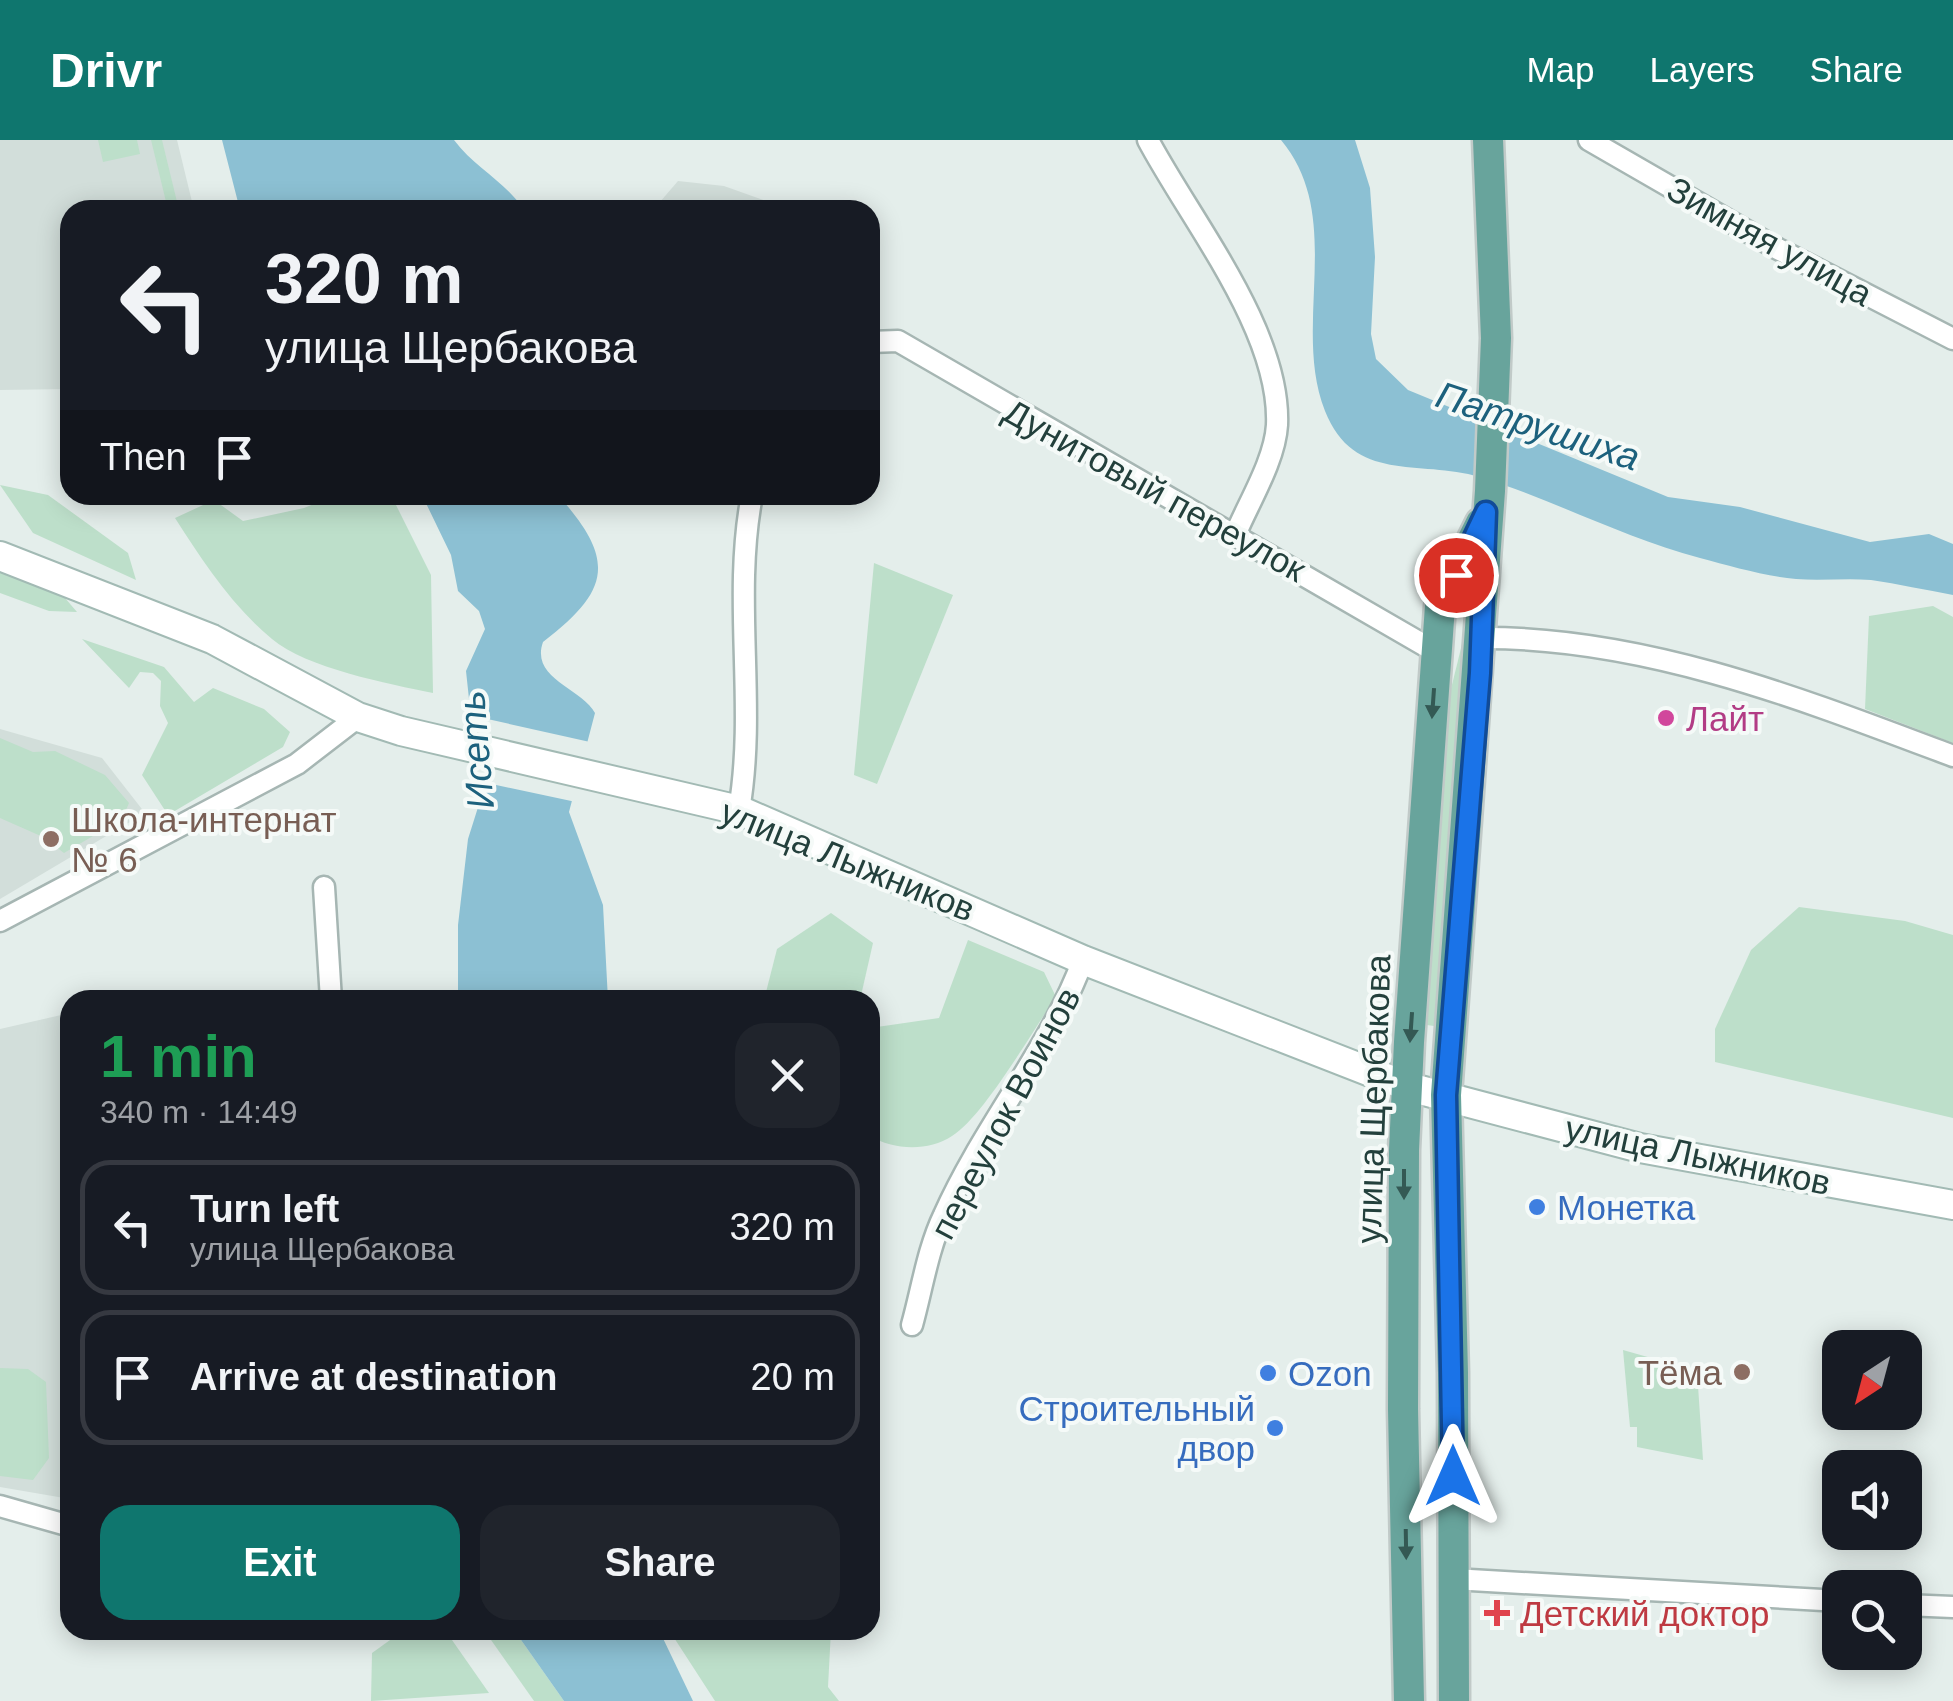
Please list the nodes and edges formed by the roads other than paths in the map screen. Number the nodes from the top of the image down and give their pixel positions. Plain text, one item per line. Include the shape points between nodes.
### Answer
1 (1148, 140) edge
2 (1488, 140) edge
3 (1589, 140) edge
4 (1953, 339) edge
5 (880, 342) edge
6 (1488, 501) junction
7 (750, 505) edge
8 (1236, 533) junction
9 (0, 556) edge
10 (1481, 638) junction
11 (1436, 652) junction
12 (358, 716) junction
13 (1953, 756) edge
14 (739, 810) junction
15 (324, 886) dead end
16 (0, 922) edge
17 (1083, 960) junction
18 (330, 990) edge
19 (1409, 1087) junction
20 (1446, 1095) junction
21 (1953, 1205) edge
22 (912, 1325) dead end
23 (0, 1506) edge
24 (60, 1523) edge
25 (1452, 1580) junction
26 (1822, 1600) edge
27 (1922, 1605) edge
28 (1953, 1607) edge
29 (1409, 1701) edge
30 (1454, 1701) edge

1 - 8 street via 1254,328 1272,380 1277,428
2 - 6 main road, улица Щербакова via 1496,338
3 - 4 street, Зимняя улица
5 - 8 street, Дунитовый переулок via 898,342
6 - 10 main road, улица Щербакова
6 - 11 main road, улица Щербакова via 1440,606
7 - 14 street via 742,548 745,726
8 - 11 street, Дунитовый переулок
9 - 12 street, улица Лыжников via 226,645
10 - 13 street via 1671,662 1774,689
10 - 20 main road, улица Щербакова
11 -> 19 main road, улица Щербакова
12 - 14 street, улица Лыжников
12 - 16 street via 297,764
14 - 17 street, улица Лыжников
15 - 18 street
17 - 19 street, улица Лыжников
17 - 22 street, переулок Воинов via 1067,1002 942,1217
19 - 20 street, улица Лыжников
19 -> 29 main road, улица Щербакова via 1403,1408
20 - 21 street, улица Лыжников via 1640,1148
20 - 25 main road, улица Щербакова
23 - 24 street
25 - 26 street
25 - 30 main road, улица Щербакова
27 - 28 street

